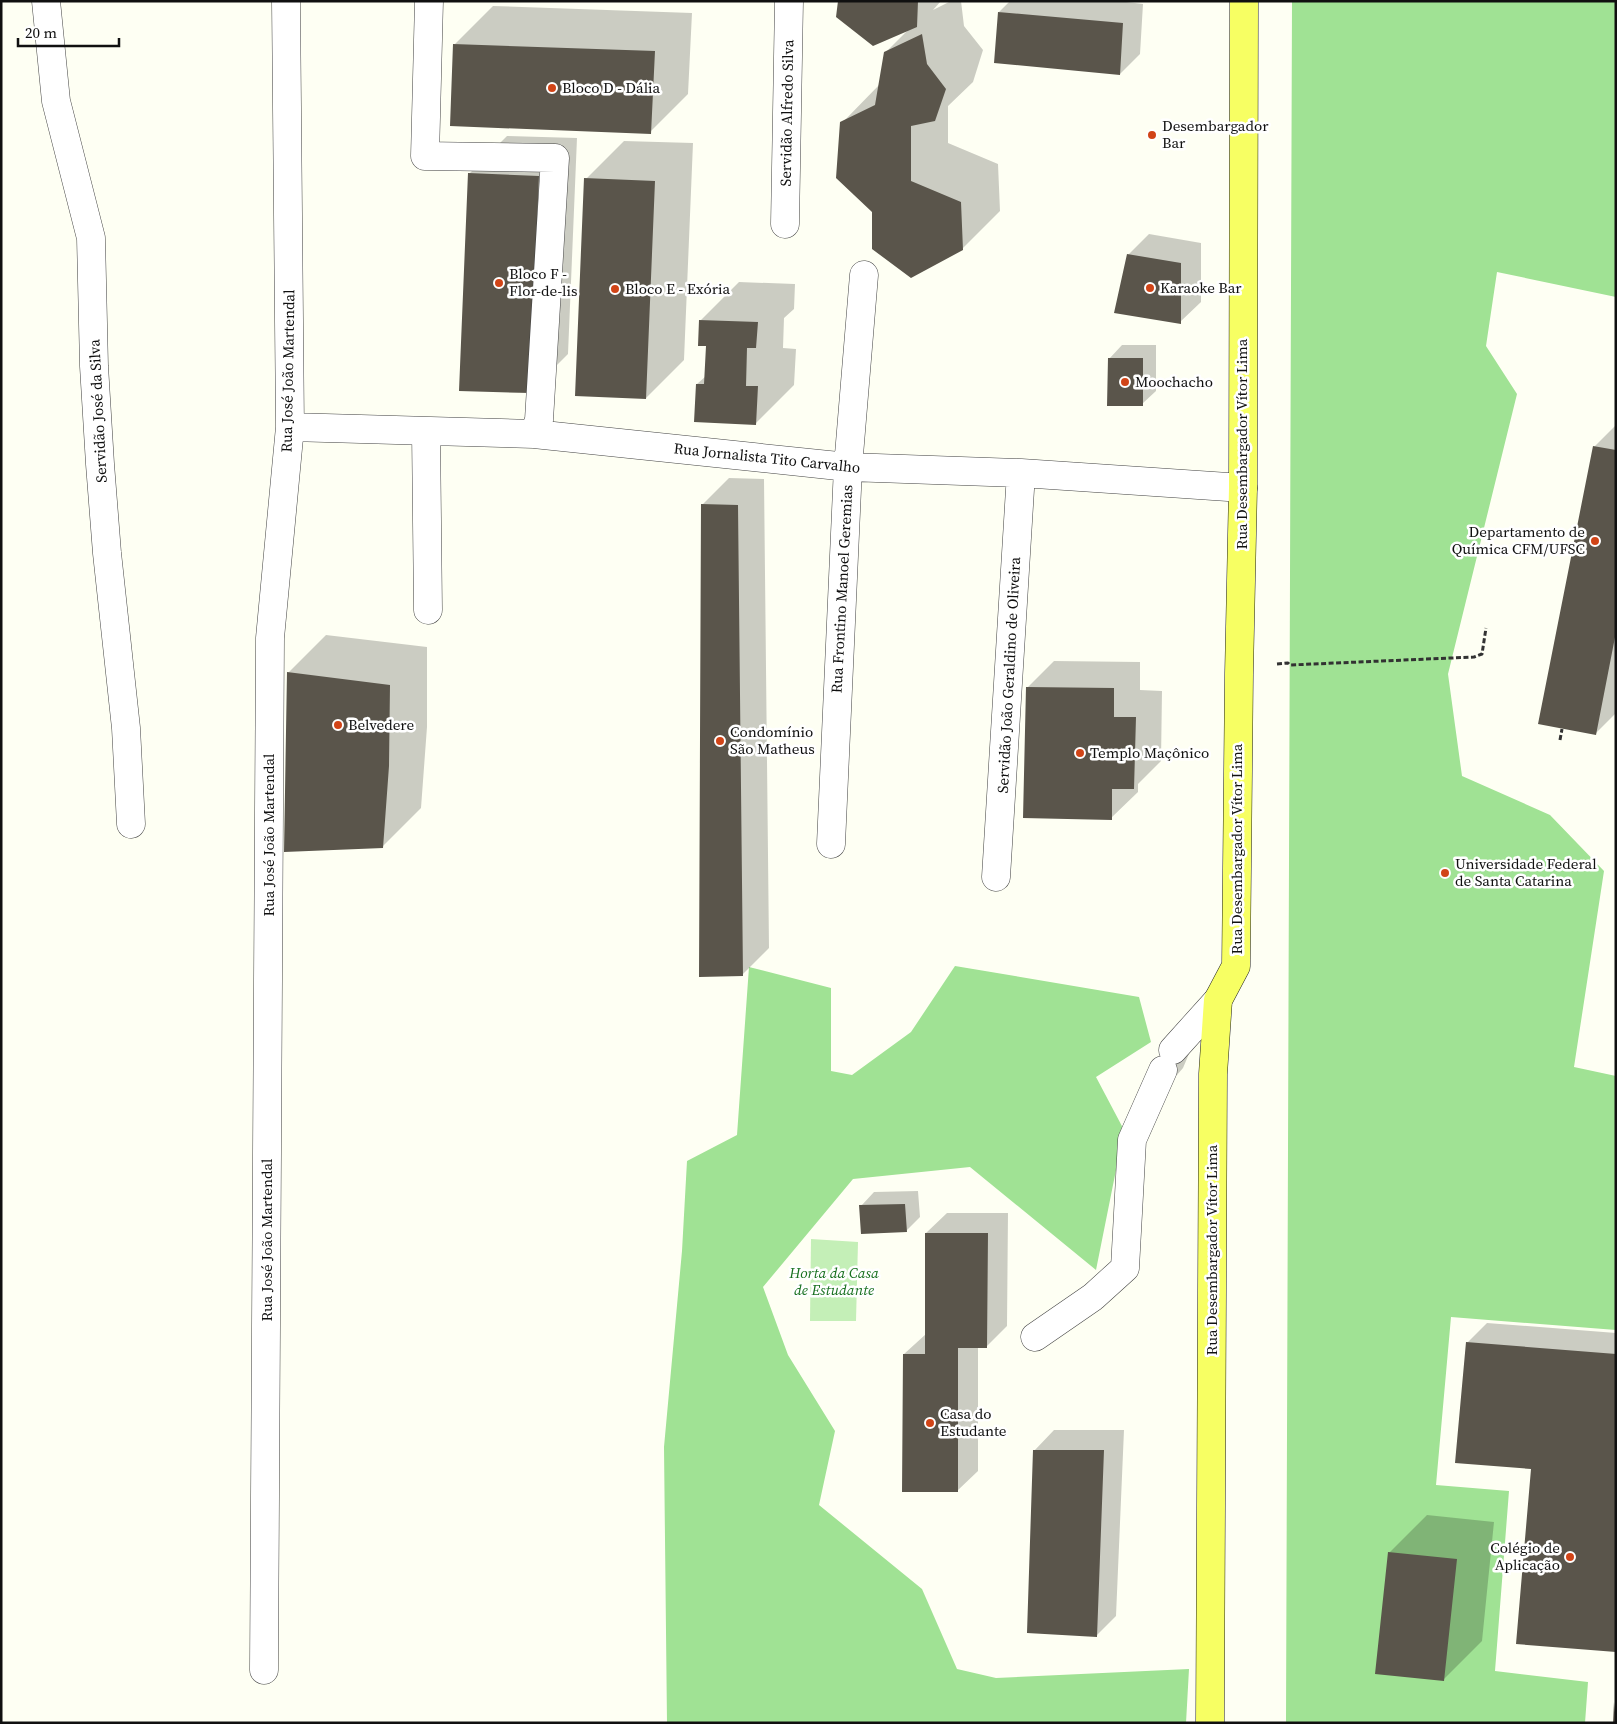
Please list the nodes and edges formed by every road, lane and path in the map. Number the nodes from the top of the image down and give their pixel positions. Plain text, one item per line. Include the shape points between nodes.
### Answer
1 (46, 1) edge
2 (286, 1) edge
3 (429, 1) edge
4 (789, 1) edge
5 (1244, 1) edge
6 (785, 224) dead end
7 (864, 275) dead end
8 (290, 427) junction
9 (426, 432) junction
10 (534, 434) junction
11 (848, 467) junction
12 (1021, 473) junction
13 (1243, 488) junction
14 (428, 610) dead end
15 (1486, 628) dead end
16 (1277, 664) dead end
17 (1562, 729) dead end
18 (1560, 740) dead end
19 (131, 824) dead end
20 (831, 844) dead end
21 (996, 877) dead end
22 (1218, 1000) junction
23 (1035, 1337) dead end
24 (264, 1670) dead end
25 (1210, 1723) edge

1 - 19 street, Servidão José da Silva via 56,102 91,238 94,366 106,553 126,728
2 - 8 street, Rua José João Martendal
3 - 10 street via 425,156 555,158 540,420
4 - 6 street, Servidão Alfredo Silva
5 - 13 main road, Rua Desembargador Vítor Lima
7 - 11 street, Rua Frontino Manoel Geremias
8 - 9 street, Rua Jornalista Tito Carvalho
8 - 24 street, Rua José João Martendal via 270,638
9 - 10 street, Rua Jornalista Tito Carvalho
9 - 14 street
10 - 11 street, Rua Jornalista Tito Carvalho
11 - 12 street, Rua Jornalista Tito Carvalho
11 - 20 street, Rua Frontino Manoel Geremias
12 - 13 street, Rua Jornalista Tito Carvalho
12 - 21 street, Servidão João Geraldino de Oliveira
13 - 22 main road, Rua Desembargador Vítor Lima via 1236,966
15 - 16 path via 1482,654 1474,657
17 - 18 path
22 - 23 street via 1168,1060 1132,1140 1125,1268 1093,1297
22 - 25 main road, Rua Desembargador Vítor Lima via 1213,1083

